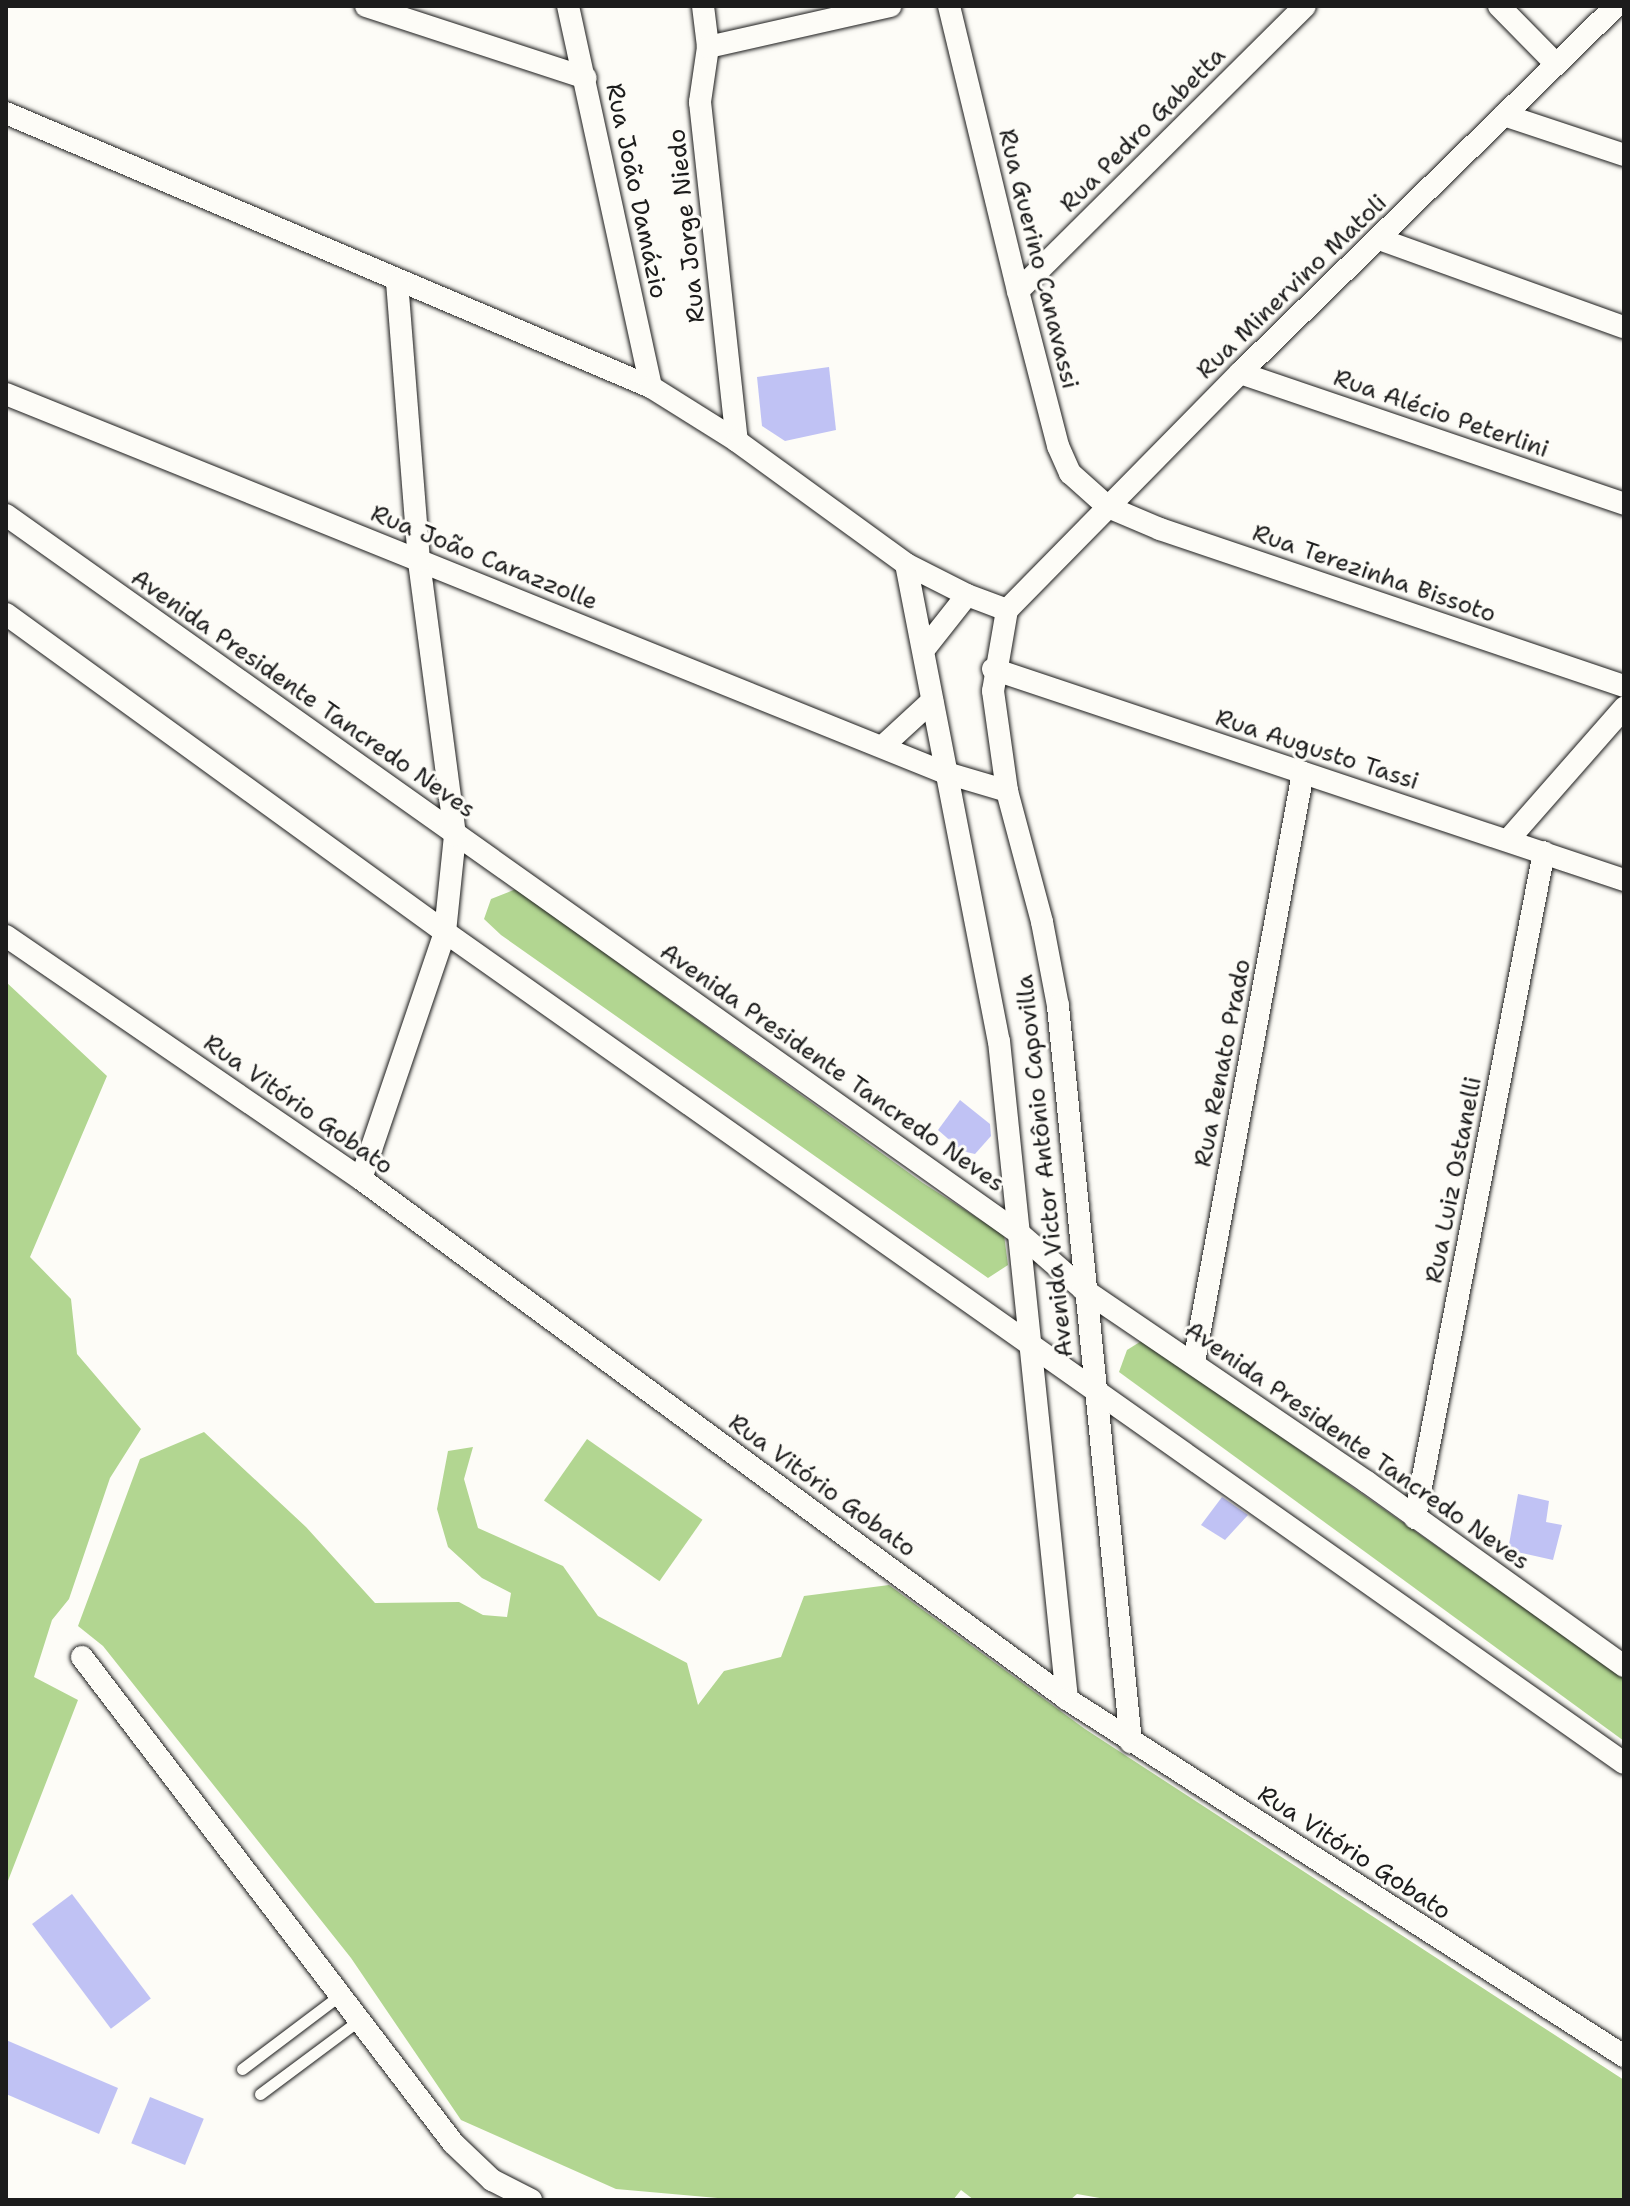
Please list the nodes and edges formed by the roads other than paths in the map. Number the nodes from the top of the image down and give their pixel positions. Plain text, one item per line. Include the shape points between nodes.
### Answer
1 (366, 6) edge
2 (568, 6) edge
3 (703, 6) edge
4 (890, 6) edge
5 (949, 6) edge
6 (1305, 6) edge
7 (1499, 6) edge
8 (1616, 6) edge
9 (708, 47) junction
10 (1556, 64) junction
11 (586, 78) junction
12 (6, 113) edge
13 (1504, 115) junction
14 (1624, 155) edge
15 (1379, 239) junction
16 (397, 283) junction
17 (1018, 291) junction
18 (1624, 327) edge
19 (1240, 373) junction
20 (651, 387) junction
21 (6, 394) edge
22 (737, 441) junction
23 (1624, 504) edge
24 (1108, 507) junction
25 (6, 515) edge
26 (419, 561) junction
27 (906, 564) junction
28 (967, 595) junction
29 (1007, 610) junction
30 (6, 614) edge
31 (926, 647) junction
32 (993, 669) junction
33 (1624, 686) edge
34 (932, 701) junction
35 (1624, 708) edge
36 (883, 746) junction
37 (943, 772) junction
38 (1303, 773) junction
39 (1007, 791) junction
40 (455, 835) junction
41 (1508, 840) junction
42 (1544, 852) junction
43 (1624, 880) edge
44 (445, 932) junction
45 (6, 936) edge
46 (361, 1179) junction
47 (1020, 1234) junction
48 (1083, 1289) junction
49 (1028, 1345) junction
50 (1194, 1362) junction
51 (1096, 1394) junction
52 (1415, 1518) junction
53 (82, 1657) dead end
54 (1624, 1666) edge
55 (1067, 1699) junction
56 (1131, 1742) junction
57 (1624, 1763) edge
58 (339, 1996) junction
59 (358, 2021) junction
60 (1624, 2056) edge
61 (242, 2069) dead end
62 (260, 2094) dead end
63 (531, 2200) edge

1 - 11 street
2 - 11 street, Rua João Damázio
3 - 9 street, Rua Jorge Niedo
4 - 9 street
5 - 17 street, Rua Guerino Canavassi
6 - 17 street, Rua Pedro Gabetta
7 - 10 street
8 - 10 street, Rua Minervino Matoli
9 - 22 street, Rua Jorge Niedo via 700,102
10 - 13 street, Rua Minervino Matoli
11 - 20 street, Rua João Damázio
12 - 16 street
13 - 14 street
13 - 15 street, Rua Minervino Matoli
15 - 18 street
15 - 19 street, Rua Minervino Matoli
16 - 20 street
16 - 26 street
17 - 24 street, Rua Guerino Canavassi via 1058,446 1070,473
19 - 23 street, Rua Alécio Peterlini
19 - 24 street, Rua Minervino Matoli
20 - 22 street
21 - 26 street, Rua João Carazzolle
22 - 27 street
24 - 29 street, Rua Minervino Matoli
24 - 33 street, Rua Terezinha Bissoto
25 - 40 street, Avenida Presidente Tancredo Neves
26 - 36 street, Rua João Carazzolle
26 - 40 street
27 - 28 street
27 - 31 street, Avenida Victor Antônio Capovilla
28 - 29 street
28 - 31 street
29 - 32 street, Avenida Victor Antônio Capovilla
30 - 44 street
31 - 34 street, Avenida Victor Antônio Capovilla
32 - 38 street, Rua Augusto Tassi
32 - 39 street, Avenida Victor Antônio Capovilla
34 - 36 street
34 - 37 street, Avenida Victor Antônio Capovilla
35 - 41 street
36 - 37 street, Rua João Carazzolle
37 - 39 street, Rua João Carazzolle
37 - 47 street, Avenida Victor Antônio Capovilla via 999,1041
38 - 41 street, Rua Augusto Tassi
38 - 50 street, Rua Renato Prado
39 - 48 street, Avenida Victor Antônio Capovilla via 1058,1006
40 - 44 street
40 - 47 street, Avenida Presidente Tancredo Neves
41 - 42 street, Rua Augusto Tassi
42 - 43 street, Rua Augusto Tassi
42 - 52 street, Rua Luiz Ostanelli
44 - 46 street
44 - 49 street
45 - 46 street, Rua Vitório Gobato
46 - 55 street, Rua Vitório Gobato
47 - 48 street, Avenida Presidente Tancredo Neves
47 - 49 street, Avenida Victor Antônio Capovilla
48 - 50 street, Avenida Presidente Tancredo Neves
48 - 51 street, Avenida Victor Antônio Capovilla
49 - 51 street
49 - 55 street, Avenida Victor Antônio Capovilla
50 - 52 street, Avenida Presidente Tancredo Neves
51 - 56 street, Avenida Victor Antônio Capovilla
51 - 57 street
52 - 54 street, Avenida Presidente Tancredo Neves
53 - 58 street
55 - 56 street, Rua Vitório Gobato
56 - 60 street, Rua Vitório Gobato
58 - 59 street
58 - 61 lane
59 - 62 lane
59 - 63 street via 453,2143 492,2180

